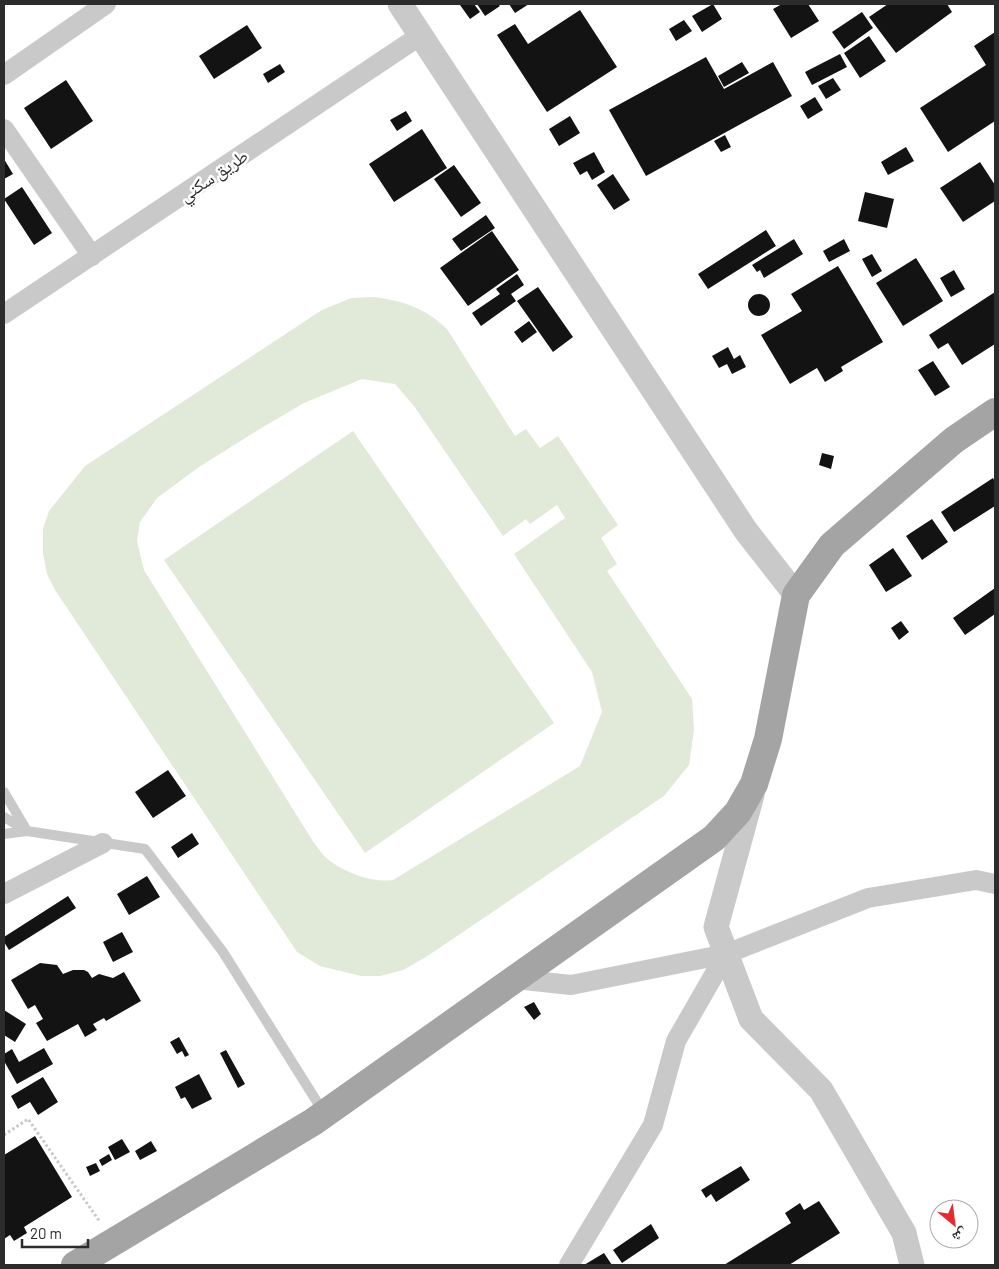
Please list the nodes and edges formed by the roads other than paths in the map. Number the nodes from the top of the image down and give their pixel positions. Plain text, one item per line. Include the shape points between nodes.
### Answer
1 (106, 4) edge
2 (400, 4) edge
3 (421, 35) junction
4 (4, 75) edge
5 (4, 129) edge
6 (92, 256) junction
7 (4, 314) edge
8 (995, 412) edge
9 (796, 595) junction
10 (768, 739) junction
11 (4, 792) edge
12 (4, 817) edge
13 (27, 831) junction
14 (4, 834) edge
15 (103, 843) junction
16 (995, 884) edge
17 (4, 894) edge
18 (726, 954) junction
19 (515, 979) junction
20 (325, 1114) junction
21 (75, 1265) edge
22 (569, 1265) edge
23 (912, 1265) edge

1 - 4 street
2 - 3 street
3 - 6 street, طريق سكني
3 - 9 street via 746,531
5 - 6 street
6 - 7 street, طريق سكني
8 - 9 main road via 954,440 832,545
9 - 10 main road
10 - 18 street via 716,927
10 - 19 main road via 754,784 738,812 714,838
11 - 13 lane
12 - 13 lane
13 - 14 lane
13 - 15 lane
15 - 17 street
15 - 20 lane via 146,849 224,952
16 - 18 street via 976,880 868,898
18 - 19 street via 572,985
18 - 22 street via 676,1041 653,1124
18 - 23 street via 751,1019 821,1090 904,1233
19 - 20 main road
20 - 21 main road

